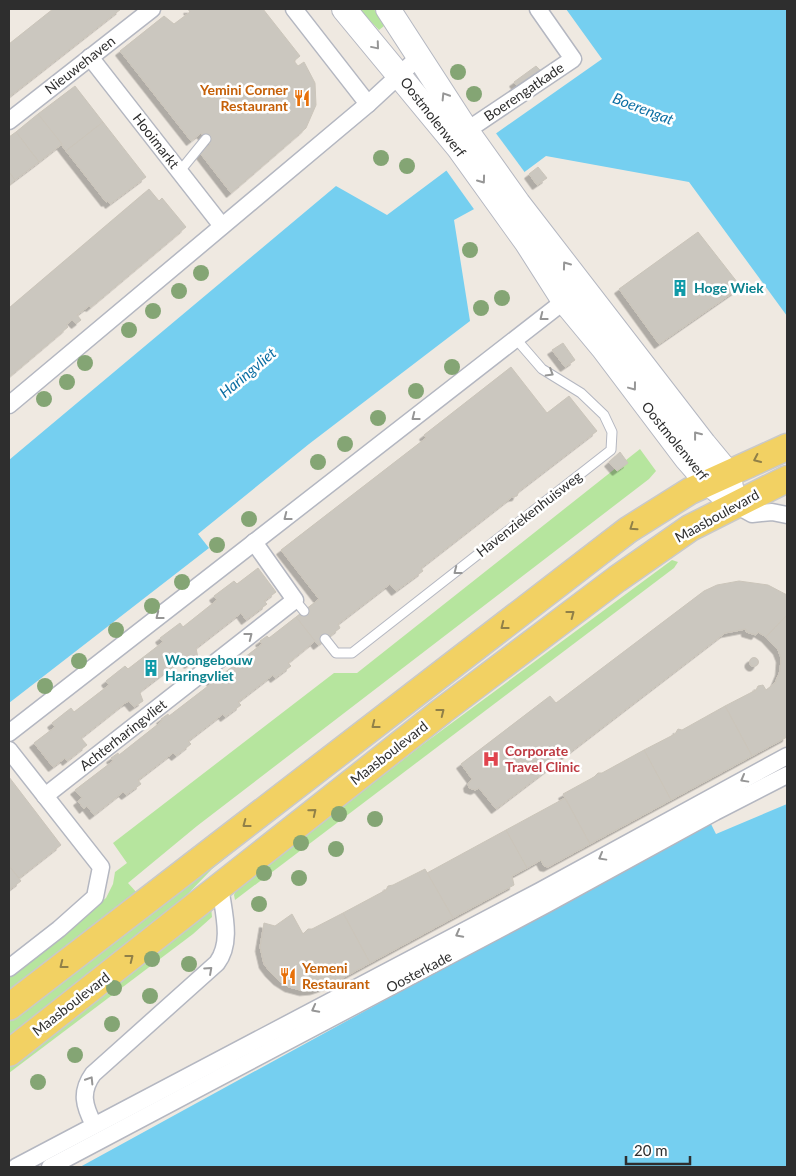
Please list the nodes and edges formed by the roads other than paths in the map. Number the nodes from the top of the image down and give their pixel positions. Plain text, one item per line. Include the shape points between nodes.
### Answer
1 (152, 9) edge
2 (294, 9) edge
3 (344, 9) edge
4 (388, 9) edge
5 (538, 9) edge
6 (420, 56) junction
7 (90, 57) junction
8 (399, 74) junction
9 (368, 104) junction
10 (9, 121) edge
11 (468, 137) junction
12 (206, 139) dead end
13 (178, 169) junction
14 (222, 226) junction
15 (573, 294) junction
16 (516, 339) junction
17 (9, 405) edge
18 (787, 447) edge
19 (718, 477) junction
20 (787, 479) edge
21 (734, 504) junction
22 (787, 515) edge
23 (254, 542) junction
24 (325, 639) dead end
25 (9, 733) edge
26 (9, 750) edge
27 (787, 756) edge
28 (787, 776) edge
29 (45, 796) junction
30 (220, 886) junction
31 (9, 968) edge
32 (9, 1007) edge
33 (9, 1053) edge
34 (94, 1125) junction
35 (16, 1167) edge
36 (50, 1167) edge

1 - 7 street, Nieuwehaven
2 - 9 street
3 -> 8 main road, Oostmolenwerf
4 - 6 main road, Oostmolenwerf
5 - 11 street, Boerengatkade via 573,58
6 - 8 street
11 -> 6 main road, Oostmolenwerf
7 - 10 street, Nieuwehaven
7 - 13 street, Hooimarkt
8 - 9 street
8 - 11 main road, Oostmolenwerf
9 - 14 street
11 - 15 main road, Oostmolenwerf via 512,208
12 - 13 lane
13 - 14 street, Hooimarkt
14 - 17 street
15 -> 16 street
15 - 19 main road, Oostmolenwerf
16 -> 23 street
16 -> 24 lane, Havenziekenhuisweg via 542,368 581,393 604,415 612,432 611,450 352,653 336,653
18 -> 19 main road
19 - 21 main road, Oostmolenwerf
19 -> 32 main road via 628,530
20 - 21 main road, Maasboulevard
21 - 22 street via 752,514 772,512
30 -> 21 main road, Maasboulevard via 442,711 617,579 690,528
23 -> 25 street
29 -> 23 street, Achterharingvliet via 299,606
26 - 29 street
27 -> 34 street, Oosterkade via 540,891
28 - 36 street, Oosterkade
29 - 31 street via 101,867 95,896
33 -> 30 main road, Maasboulevard
34 -> 30 street via 85,1108 84,1098 87,1082 93,1074 223,954 226,936
34 - 35 street, Oosterkade

